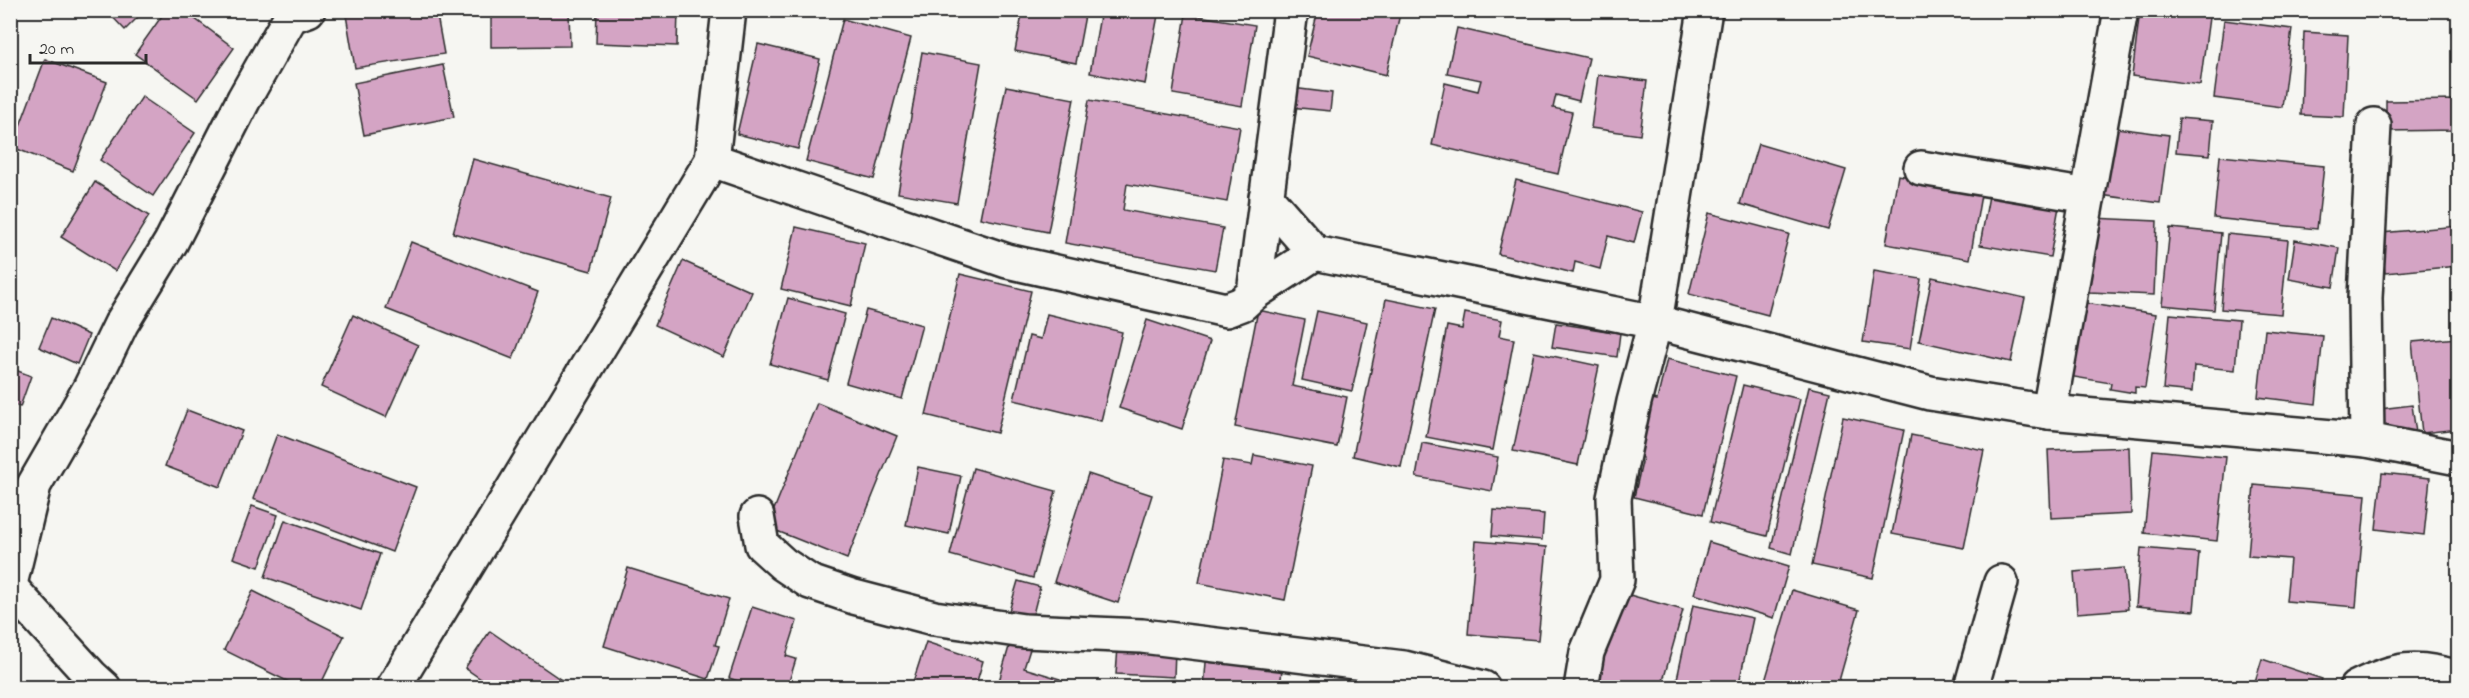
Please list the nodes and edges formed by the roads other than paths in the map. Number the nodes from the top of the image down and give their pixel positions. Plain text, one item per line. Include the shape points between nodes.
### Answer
1 (308, 10) edge
2 (729, 10) edge
3 (1291, 10) edge
4 (1705, 10) edge
5 (2121, 10) edge
6 (2373, 125) dead end
7 (712, 160) junction
8 (1921, 168) dead end
9 (2088, 196) junction
10 (1266, 197) junction
11 (1315, 253) junction
12 (1254, 293) junction
13 (1655, 322) junction
14 (2049, 412) junction
15 (2367, 440) junction
16 (2458, 458) edge
17 (757, 516) dead end
18 (2001, 582) dead end
19 (10, 586) edge
20 (2458, 678) edge
21 (104, 687) edge
22 (393, 687) edge
23 (1483, 687) edge
24 (1581, 687) edge
25 (1971, 687) edge
26 (2356, 687) edge

1 - 19 street via 291,16 176,233 121,324 90,388 34,484
2 - 7 street
3 - 10 street
4 - 13 street
5 - 9 street
6 - 15 street via 2365,298
7 - 12 street via 1007,261 1226,310 1242,304
7 - 22 street
8 - 9 street
9 - 14 street
10 - 11 street
10 - 12 street
11 - 12 street
11 - 13 street
13 - 14 street via 1930,393
13 - 24 street via 1614,498 1617,580 1587,652
14 - 15 street
15 - 16 street
17 - 23 street via 762,545 810,582 934,618 1024,631 1142,636 1404,668
18 - 25 street
19 - 21 street
20 - 26 street via 2433,670 2389,672

